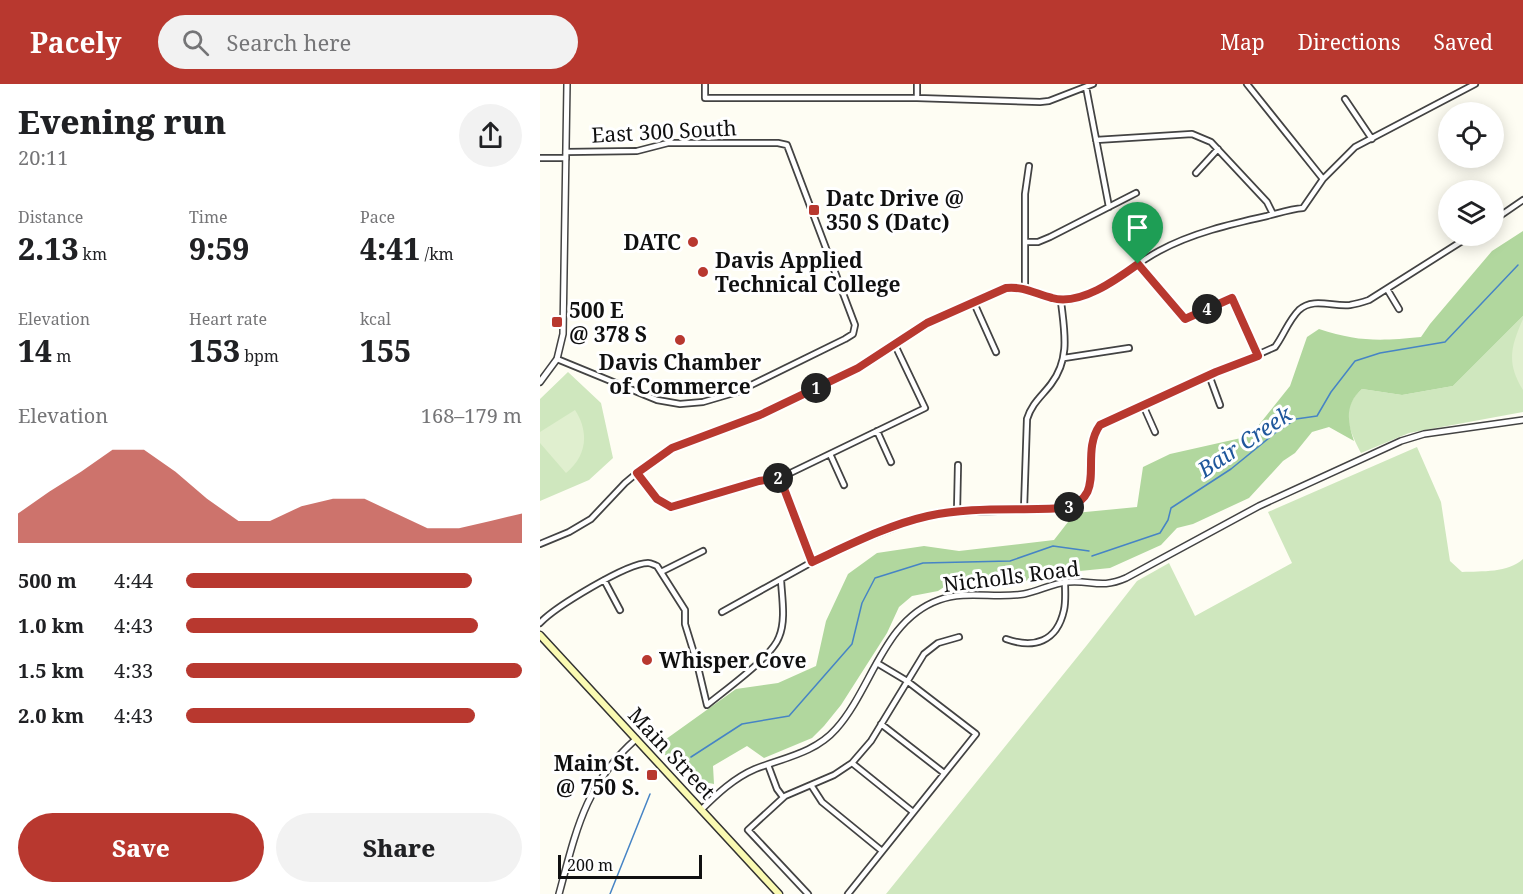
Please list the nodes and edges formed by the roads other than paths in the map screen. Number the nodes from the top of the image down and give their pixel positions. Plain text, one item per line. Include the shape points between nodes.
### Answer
1 (567, 84) edge
2 (705, 84) edge
3 (917, 84) edge
4 (1093, 84) edge
5 (1247, 84) edge
6 (1475, 84) edge
7 (1086, 85) edge
8 (917, 98) junction
9 (1345, 99) dead end
10 (1372, 139) junction
11 (1096, 140) junction
12 (1218, 149) junction
13 (566, 155) junction
14 (540, 158) edge
15 (1029, 166) dead end
16 (1196, 173) dead end
17 (1323, 179) junction
18 (1136, 193) dead end
19 (1523, 200) edge
20 (1109, 207) junction
21 (1504, 213) edge
22 (1273, 214) junction
23 (1025, 242) junction
24 (1454, 246) edge
25 (1138, 264) junction
26 (1025, 289) junction
27 (1387, 289) junction
28 (1061, 301) junction
29 (974, 303) junction
30 (1399, 309) dead end
31 (894, 343) junction
32 (1129, 348) dead end
33 (996, 352) dead end
34 (1258, 356) junction
35 (1064, 358) junction
36 (557, 359) junction
37 (1209, 375) junction
38 (540, 382) edge
39 (1143, 405) junction
40 (1220, 405) dead end
41 (1523, 420) edge
42 (877, 431) junction
43 (1155, 432) dead end
44 (830, 454) junction
45 (891, 462) dead end
46 (958, 465) dead end
47 (637, 473) junction
48 (780, 478) junction
49 (844, 485) dead end
50 (1024, 509) junction
51 (957, 512) junction
52 (540, 544) edge
53 (703, 551) dead end
54 (812, 562) junction
55 (661, 572) junction
56 (604, 580) junction
57 (781, 580) junction
58 (1065, 582) junction
59 (620, 610) dead end
60 (723, 612) dead end
61 (540, 623) edge
62 (540, 635) edge
63 (959, 638) dead end
64 (1006, 639) dead end
65 (877, 663) junction
66 (908, 681) junction
67 (881, 724) junction
68 (636, 739) junction
69 (852, 763) junction
70 (768, 765) junction
71 (945, 773) junction
72 (811, 785) junction
73 (783, 798) junction
74 (701, 810) junction
75 (913, 812) junction
76 (882, 851) junction
77 (559, 894) edge
78 (779, 894) edge
79 (808, 894) edge
80 (848, 894) edge

1 - 13 street
2 - 8 street via 705,98
3 - 8 street
4 - 7 street
5 - 17 street
6 - 10 street
7 - 8 street via 1040,102
7 - 11 street
9 - 10 street
10 - 17 street via 1355,147
11 - 12 street via 1192,134
11 - 20 street
12 - 16 street
12 - 22 street via 1267,202
13 - 14 street, East 300 South
13 - 36 street via 563,334
13 - 36 street, East 300 South via 637,151 668,143 787,145 855,325 845,339 737,392 703,402 657,400
15 - 23 street
17 - 22 street via 1303,208
18 - 20 street
19 - 21 street
20 - 23 street via 1038,242
22 - 25 street via 1188,237
23 - 26 street
24 - 27 street
25 - 28 street via 1088,294
25 - 34 street via 1185,319 1232,298
26 - 28 street
26 - 29 street via 1006,288
27 - 30 street
27 - 34 street via 1350,305 1323,303 1300,308 1275,347
28 - 35 street
29 - 31 street via 927,323
29 - 33 street
31 - 42 street via 926,408
31 - 47 street via 858,368 760,415 672,448
32 - 35 street
34 - 37 street
35 - 50 street via 1027,418
36 - 38 street
37 - 39 street
37 - 40 street
39 - 43 street
39 - 50 street via 1100,425 1094,434 1090,444 1090,486 1085,498 1074,506
41 - 58 street, Nicholls Road via 1406,439 1267,502 1120,580 1106,585
42 - 44 street
42 - 45 street
44 - 48 street
44 - 49 street
46 - 51 street
47 - 48 street via 657,499 671,507
47 - 52 street via 591,519
48 - 54 street
50 - 51 street
51 - 54 street via 919,518
53 - 55 street
54 - 57 street
55 - 56 street via 649,563
55 - 57 street via 685,610 685,624 707,705 773,649 780,636
56 - 59 street
56 - 61 street
57 - 60 street
58 - 64 street via 1064,611 1049,637 1028,645
58 - 65 street, Nicholls Road via 1025,594 958,596 936,601 907,620
62 - 68 main road, Main Street
63 - 66 street via 933,646
65 - 66 street
65 - 70 street, Nicholls Road via 840,724 826,739
66 - 67 street
66 - 71 street via 976,734
67 - 69 street
67 - 71 street
68 - 74 main road, Main Street
68 - 77 street via 606,771 580,816
69 - 72 street
69 - 75 street
70 - 73 street
70 - 74 street, Nicholls Road via 737,779
71 - 75 street
72 - 73 street
72 - 76 street via 822,802
73 - 79 street via 748,830
74 - 78 main road, Main Street
75 - 76 street
76 - 80 street

